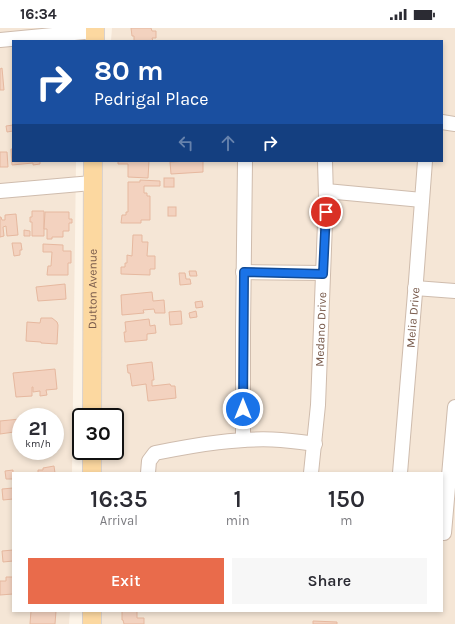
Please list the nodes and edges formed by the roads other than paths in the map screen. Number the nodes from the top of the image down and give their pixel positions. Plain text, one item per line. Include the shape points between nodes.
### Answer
1 (95, 33) edge
2 (0, 40) edge
3 (443, 122) edge
4 (455, 124) edge
5 (93, 162) edge
6 (245, 162) edge
7 (325, 162) edge
8 (425, 162) edge
9 (92, 183) junction
10 (0, 191) edge
11 (326, 191) junction
12 (422, 200) junction
13 (244, 272) junction
14 (323, 274) junction
15 (416, 288) junction
16 (455, 291) edge
17 (455, 407) edge
18 (92, 408) edge
19 (243, 440) junction
20 (315, 444) junction
21 (92, 460) edge
22 (92, 472) edge
23 (148, 472) edge
24 (311, 472) edge
25 (400, 472) edge
26 (444, 501) edge
27 (444, 533) dead end
28 (92, 612) edge
29 (92, 624) edge

1 - 2 street
3 - 4 street
5 - 9 main road, Dutton Avenue
6 - 13 street
7 - 11 street, Medano Drive
8 - 12 street, Melia Drive
9 - 10 street
9 - 18 main road, Dutton Avenue
11 - 12 street
11 - 14 street, Medano Drive
12 - 15 street, Melia Drive
13 - 14 street
13 - 19 street
14 - 20 street, Medano Drive
15 - 16 street
15 - 25 street, Melia Drive
17 - 26 street
19 - 20 street via 280,440
19 - 23 street via 155,452 148,461
20 - 24 street, Medano Drive
21 - 22 main road
26 - 27 street
28 - 29 main road

